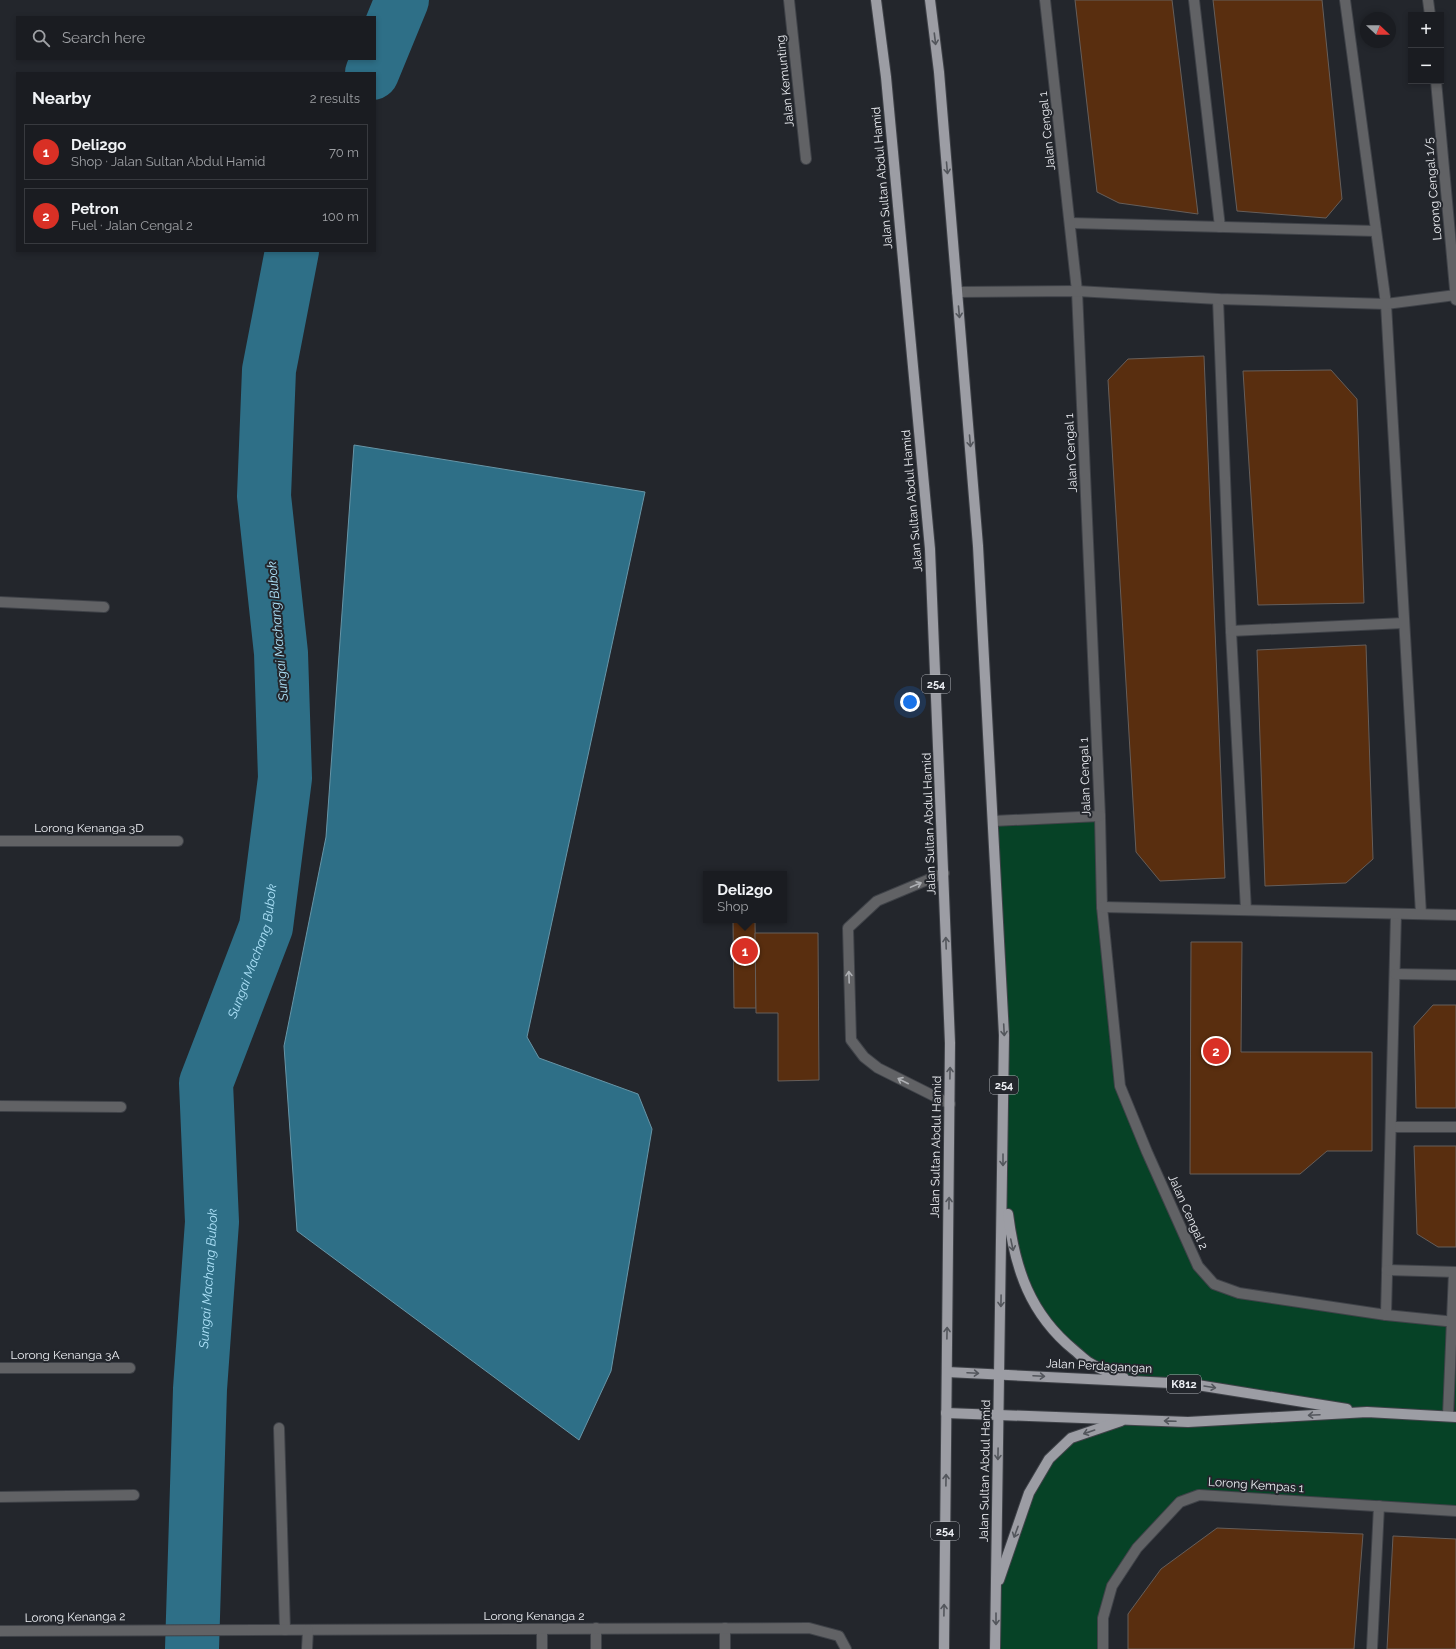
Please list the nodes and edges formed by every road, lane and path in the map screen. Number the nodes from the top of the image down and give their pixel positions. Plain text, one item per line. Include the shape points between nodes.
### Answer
1 (789, 0) edge
2 (876, 0) edge
3 (930, 0) edge
4 (1045, 0) edge
5 (1194, 0) edge
6 (1345, 0) edge
7 (1428, 0) edge
8 (1430, 12) edge
9 (1436, 84) edge
10 (806, 159) dead end
11 (1070, 223) junction
12 (1220, 227) junction
13 (1376, 231) junction
14 (1077, 291) junction
15 (957, 292) junction
16 (1456, 295) edge
17 (1218, 299) junction
18 (1456, 301) edge
19 (1386, 304) junction
20 (0, 602) edge
21 (104, 607) dead end
22 (1404, 623) junction
23 (1231, 630) junction
24 (1100, 816) junction
25 (993, 821) junction
26 (0, 841) edge
27 (178, 841) dead end
28 (944, 873) junction
29 (1102, 906) junction
30 (1246, 910) junction
31 (1396, 914) junction
32 (1421, 914) junction
33 (1456, 915) edge
34 (1395, 974) junction
35 (1456, 975) edge
36 (950, 1104) junction
37 (0, 1106) edge
38 (121, 1106) dead end
39 (1391, 1127) junction
40 (1456, 1127) edge
41 (1003, 1178) junction
42 (1387, 1270) junction
43 (1455, 1272) edge
44 (1386, 1315) junction
45 (1454, 1322) edge
46 (0, 1368) edge
47 (130, 1368) dead end
48 (947, 1372) junction
49 (1000, 1374) junction
50 (1129, 1381) junction
51 (1367, 1412) junction
52 (946, 1413) junction
53 (999, 1415) junction
54 (1452, 1416) edge
55 (1126, 1419) junction
56 (279, 1428) dead end
57 (134, 1495) dead end
58 (0, 1497) edge
59 (1379, 1506) junction
60 (1456, 1512) edge
61 (996, 1590) junction
62 (596, 1628) junction
63 (725, 1628) junction
64 (542, 1629) junction
65 (285, 1630) junction
66 (308, 1630) junction
67 (0, 1631) edge
68 (308, 1649) edge
69 (542, 1649) edge
70 (596, 1649) edge
71 (725, 1649) edge
72 (846, 1649) edge
73 (944, 1649) edge
74 (995, 1649) edge
75 (1103, 1649) edge
76 (1372, 1649) edge

1 - 10 street, Jalan Kemunting
2 - 28 main road, Jalan Sultan Abdul Hamid / 254 via 930,549
3 -> 15 main road, Jalan Sultan Abdul Hamid / 254 via 939,72
4 - 11 street, Jalan Cengal 1
5 - 12 street
6 - 13 street
7 - 8 street
9 - 16 street, Lorong Cengal 1/5
11 - 12 street
11 - 14 street, Jalan Cengal 1
12 - 13 street
13 - 19 street
14 - 15 street
14 - 17 street
14 - 24 street, Jalan Cengal 1
15 -> 25 main road, Jalan Sultan Abdul Hamid / 254 via 978,546
16 - 18 street, Lorong Cengal 1/5
16 - 19 street
17 - 19 street
17 - 23 street
19 - 22 street
20 - 21 street
22 - 23 street
22 - 32 street
23 - 30 street
24 - 25 street
24 - 29 street, Jalan Cengal 1
25 -> 41 main road, Jalan Sultan Abdul Hamid / 254 via 1004,1035
26 - 27 street, Lorong Kenanga 3D
36 -> 28 main road, Jalan Sultan Abdul Hamid / 254
36 -> 28 street via 878,1068 864,1057 851,1040 848,944 848,928 877,901
29 - 30 street
29 - 44 street, Jalan Cengal 2 via 1120,1086 1198,1266 1214,1284 1239,1293
30 - 31 street
31 - 32 street
31 - 34 street
32 - 33 street
34 - 35 street
34 - 39 street
48 -> 36 main road, Jalan Sultan Abdul Hamid / 254
37 - 38 street
39 - 40 street
39 - 42 street
41 -> 49 main road, Jalan Sultan Abdul Hamid / 254
41 -> 50 main road via 1011,1243 1032,1303 1058,1337 1090,1364
42 - 43 street
42 - 44 street
43 - 45 street
44 - 45 street, Jalan Cengal 2
45 - 54 street
46 - 47 street, Lorong Kenanga 3A
48 -> 49 main road, Jalan Perdagangan / K812
48 - 52 main road, Jalan Sultan Abdul Hamid / 254
49 -> 50 main road, Jalan Perdagangan / K812
49 - 53 main road, Jalan Sultan Abdul Hamid / 254
50 -> 51 main road, Jalan Perdagangan / K812 via 1191,1384
51 - 54 main road, Jalan Perdagangan / K812
51 -> 55 main road, Jalan Perdagangan / K812 via 1188,1422
52 - 53 main road, Jalan Perdagangan / K812
73 -> 52 main road, Jalan Sultan Abdul Hamid / 254
53 - 55 main road, Jalan Perdagangan / K812
53 -> 61 main road, Jalan Sultan Abdul Hamid / 254
55 -> 61 main road via 1071,1438 1049,1459 1029,1493
56 - 65 street
57 - 58 street
59 - 60 street, Lorong Kempas 1
59 - 75 street, Lorong Kempas 1 via 1199,1495 1180,1502 1137,1548 1112,1586 1103,1618
59 - 76 street
61 -> 74 main road, Jalan Sultan Abdul Hamid / 254
62 - 63 street, Lorong Kenanga 2
62 - 64 street, Lorong Kenanga 2
62 - 70 street
63 - 71 street
63 - 72 street, Lorong Kenanga 2 via 809,1628 839,1636
64 - 66 street, Lorong Kenanga 2
64 - 69 street
65 - 66 street, Lorong Kenanga 2
65 - 67 street, Lorong Kenanga 2
66 - 68 street

